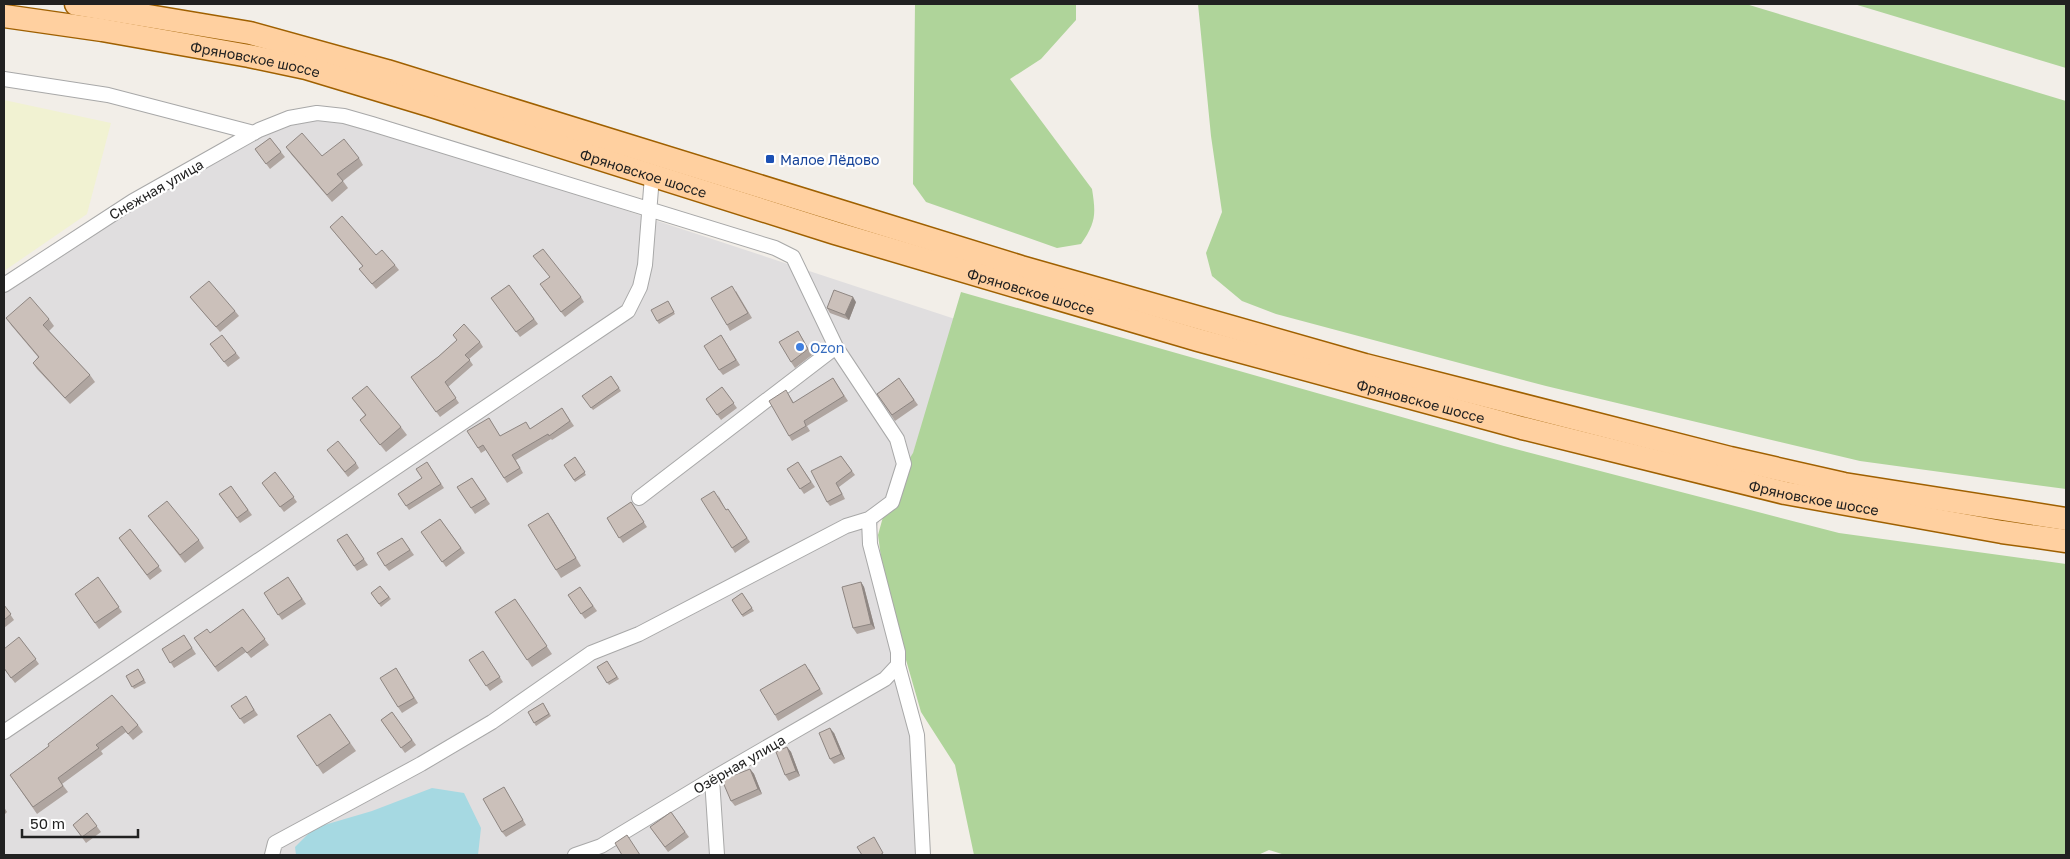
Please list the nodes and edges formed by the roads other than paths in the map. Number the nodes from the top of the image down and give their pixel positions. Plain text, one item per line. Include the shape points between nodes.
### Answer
1 (76, 4) edge
2 (4, 16) edge
3 (4, 79) edge
4 (254, 133) junction
5 (652, 176) junction
6 (650, 209) junction
7 (4, 285) edge
8 (836, 347) junction
9 (638, 498) dead end
10 (869, 519) junction
11 (2066, 519) edge
12 (2066, 541) edge
13 (898, 665) junction
14 (4, 732) edge
15 (712, 779) junction
16 (272, 855) edge
17 (575, 855) edge
18 (717, 855) edge
19 (923, 855) edge

1 - 11 main road, Фряновское шоссе via 250,33 351,61 1084,286 1374,367 1844,484
2 - 5 main road, Фряновское шоссе via 102,30 306,68
3 - 4 street via 108,95
4 - 6 street, Снежная улица via 289,118 317,113 344,116
4 - 7 street, Снежная улица via 133,201
5 - 6 street
5 - 12 main road, Фряновское шоссе via 1189,337 1522,428 1785,493
6 - 8 street, Снежная улица via 775,248 793,257
6 - 14 street via 645,265 640,287 628,311
8 - 9 street
8 - 10 street, Снежная улица via 897,439 904,464 892,502
10 - 13 street via 870,544 898,652
10 - 16 street, Снежная улица via 846,526 639,634 591,653 492,722 275,843
13 - 15 street, Озёрная улица via 886,679
13 - 19 street via 917,736
15 - 17 street, Озёрная улица via 601,846
15 - 18 street

